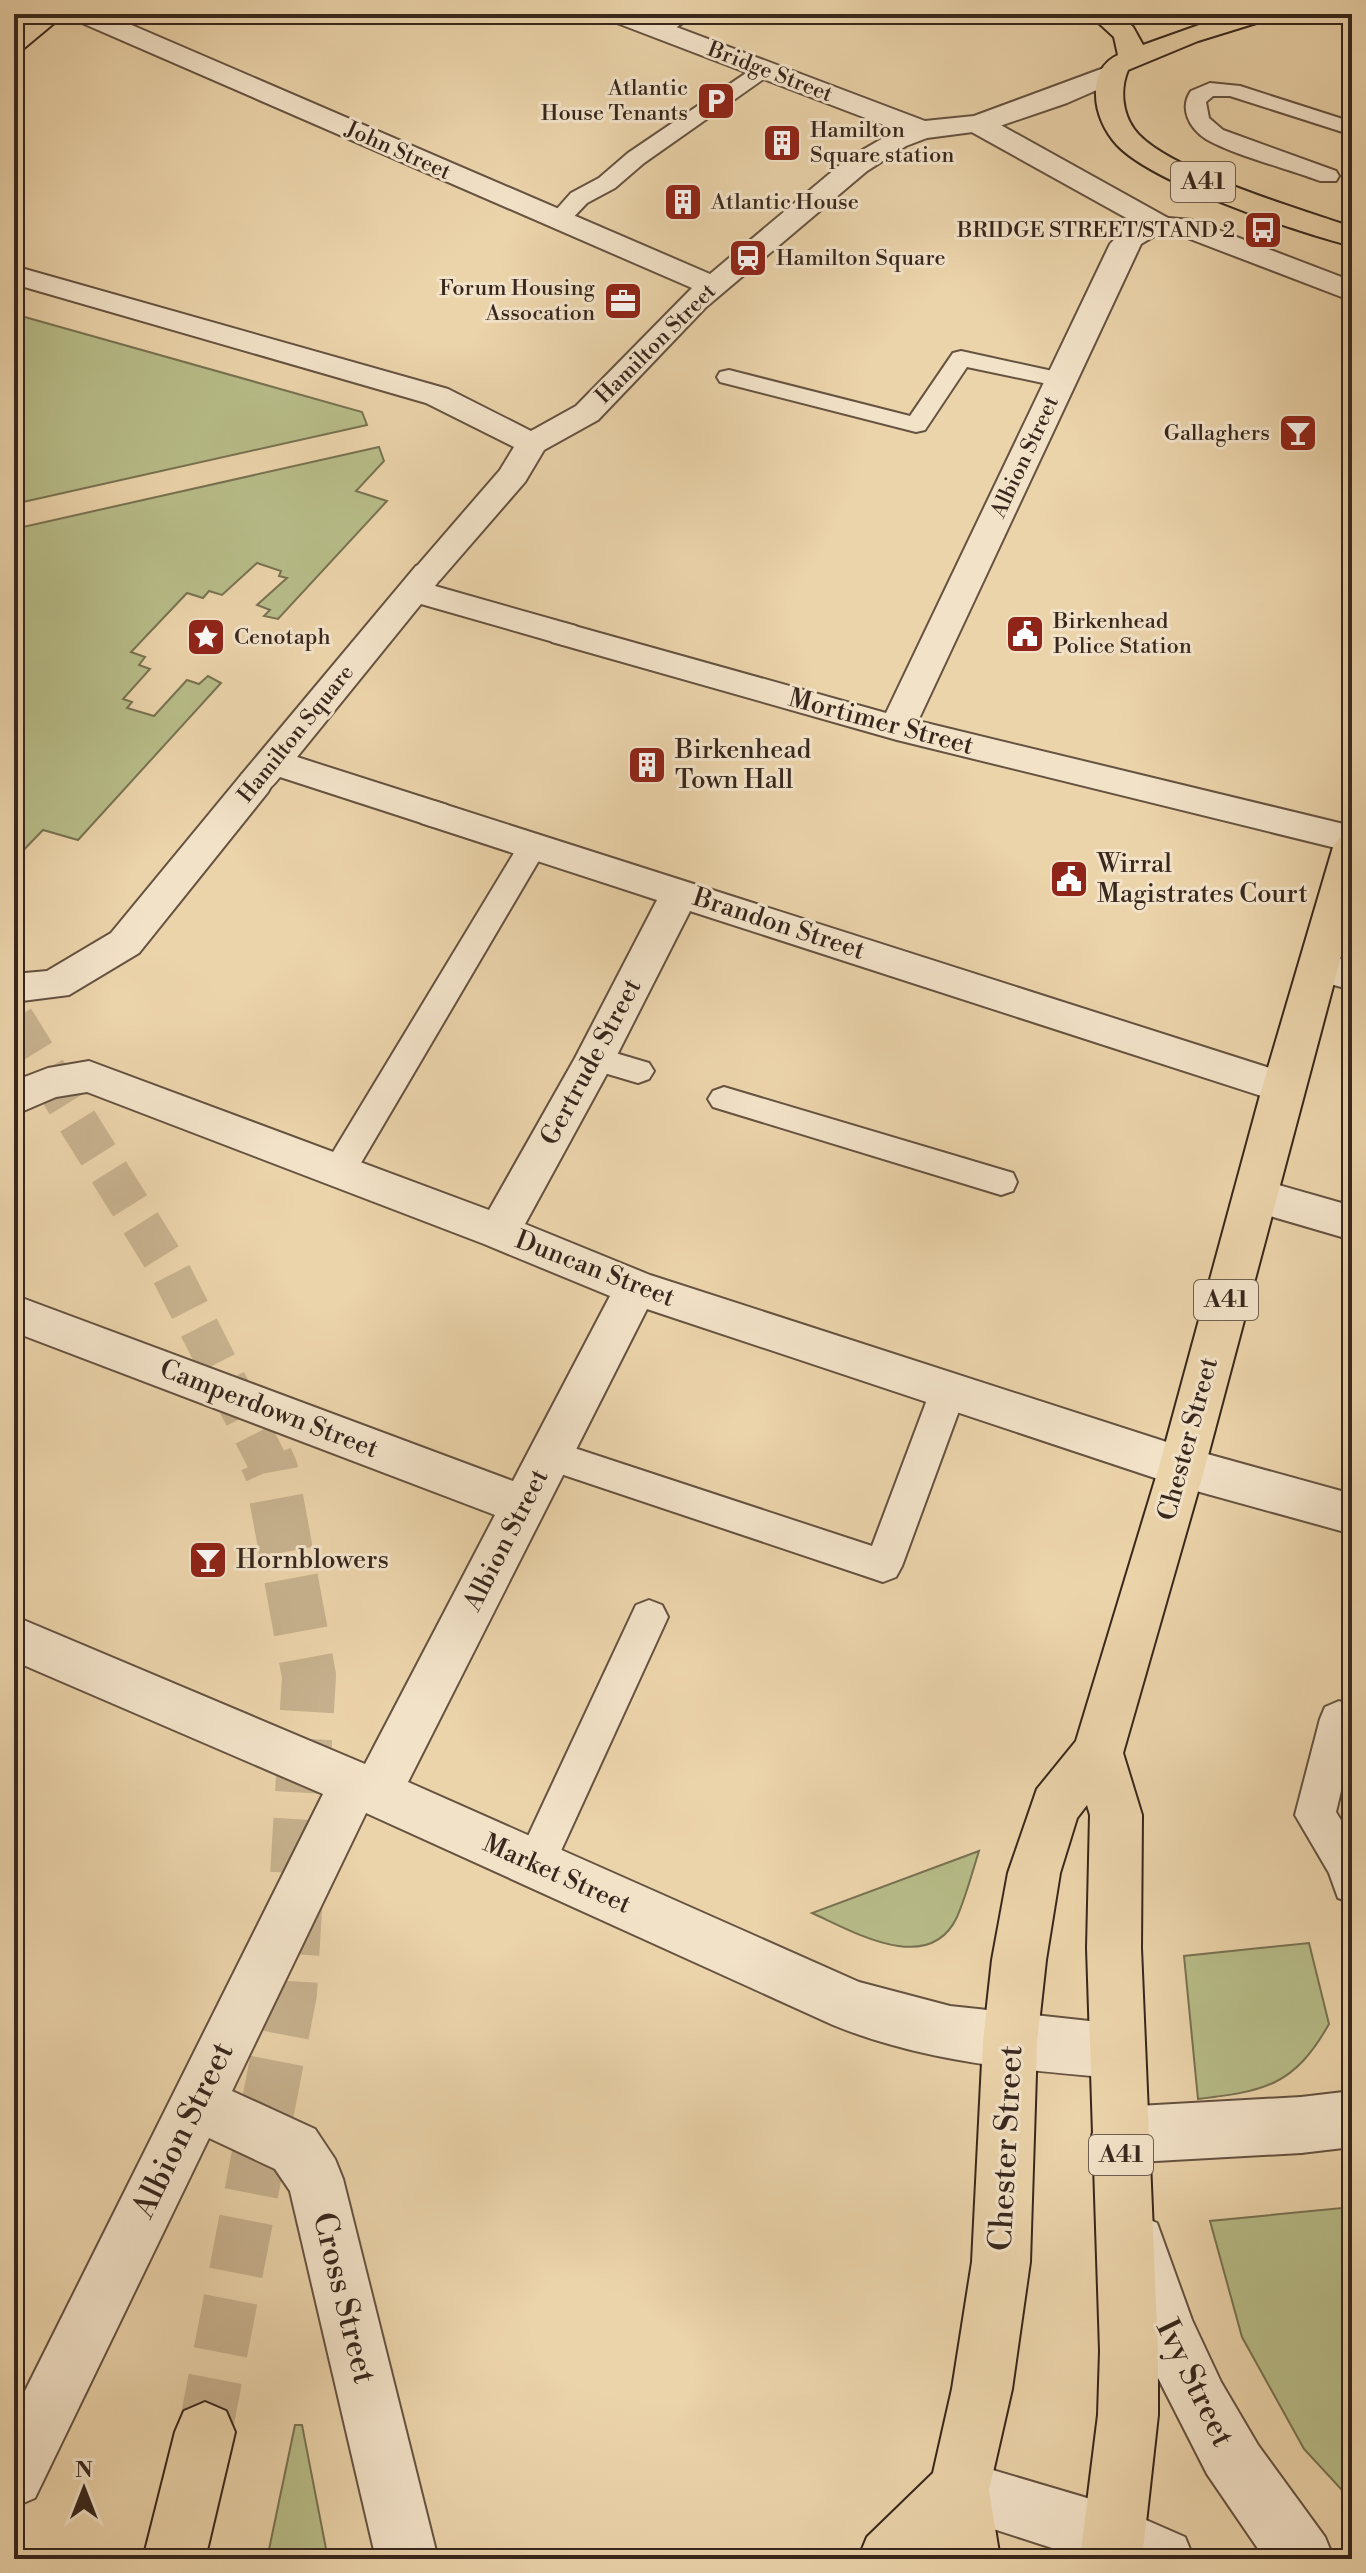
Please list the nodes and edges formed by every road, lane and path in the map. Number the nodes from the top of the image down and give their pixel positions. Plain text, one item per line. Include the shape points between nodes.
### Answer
1 (84, 14) edge
2 (618, 14) edge
3 (685, 14) edge
4 (1102, 14) edge
5 (1257, 14) edge
6 (42, 16) edge
7 (660, 30) junction
8 (14, 43) edge
9 (1122, 65) junction
10 (765, 69) junction
11 (978, 124) junction
12 (1352, 129) edge
13 (922, 130) junction
14 (1328, 176) dead end
15 (558, 220) junction
16 (1170, 225) junction
17 (1352, 237) edge
18 (14, 275) edge
19 (713, 286) junction
20 (1352, 292) edge
21 (729, 377) dead end
22 (1062, 380) junction
23 (532, 444) junction
24 (421, 582) junction
25 (897, 728) junction
26 (264, 773) junction
27 (1352, 839) edge
28 (533, 845) junction
29 (1352, 847) edge
30 (680, 892) junction
31 (1335, 971) edge
32 (14, 988) edge
33 (595, 1059) junction
34 (638, 1071) dead end
35 (1283, 1088) junction
36 (14, 1099) edge
37 (724, 1099) dead end
38 (339, 1171) junction
39 (1001, 1182) dead end
40 (1254, 1195) junction
41 (1352, 1223) edge
42 (499, 1232) junction
43 (636, 1288) junction
44 (14, 1313) edge
45 (949, 1389) junction
46 (550, 1455) junction
47 (1182, 1467) junction
48 (524, 1505) junction
49 (1352, 1514) edge
50 (649, 1617) dead end
51 (14, 1638) edge
52 (1339, 1719) dead end
53 (1098, 1753) junction
54 (365, 1789) junction
55 (535, 1864) junction
56 (1352, 1884) edge
57 (1010, 2042) junction
58 (1117, 2051) junction
59 (196, 2103) junction
60 (1327, 2122) edge
61 (1121, 2163) junction
62 (205, 2432) tunnel mouth
63 (14, 2477) edge
64 (959, 2490) junction
65 (1129, 2552) edge
66 (174, 2559) edge
67 (407, 2559) edge
68 (889, 2559) edge
69 (969, 2559) edge
70 (1303, 2559) edge

1 - 15 street, John Street
2 - 7 street, Bridge Street
3 - 7 lane
4 - 9 main road via 1132,46
5 - 9 main road, Hamilton Street
6 - 8 main road
7 - 10 street, Bridge Street
9 - 11 street, Hamilton Street via 1057,97
9 - 17 main road, A41 via 1109,94 1117,124 1144,153 1197,179
10 - 13 street, Bridge Street
10 - 15 lane via 579,198
11 - 13 street, Hamilton Street
11 - 16 street
12 - 14 lane via 1233,90 1198,95 1195,114 1215,135
13 - 19 street, Hamilton Street via 857,165
15 - 19 street, John Street
16 - 20 street
16 - 22 street, Albion Street via 1136,230 1125,244
18 - 23 street via 437,396
19 - 23 street, Hamilton Street via 587,413
21 - 22 lane via 916,425 961,358
22 - 25 street, Albion Street
23 - 24 street, Hamilton Square via 513,475
24 - 25 street, Mortimer Street via 564,634
24 - 26 street, Hamilton Square
25 - 27 street, Mortimer Street
26 - 28 street, Brandon Street via 434,814
26 - 32 street, Hamilton Square via 125,943 55,985
28 - 30 street, Brandon Street
28 - 38 lane
29 - 31 main road, Chester Street / A41
30 - 33 street, Gertrude Street
30 - 35 street, Brandon Street
31 - 35 main road, Chester Street / A41
33 - 34 lane
33 - 42 street, Gertrude Street
35 - 40 main road, Chester Street / A41
36 - 38 street, Duncan Street via 48,1083 89,1076
37 - 39 lane
38 - 42 street, Duncan Street
40 - 41 street
40 - 47 main road, Chester Street / A41
42 - 43 street, Duncan Street
43 - 45 street, Duncan Street
43 - 46 street, Albion Street
44 - 48 street, Camperdown Street
45 - 46 lane via 883,1566
45 - 47 street, Duncan Street
46 - 48 street, Albion Street
47 - 49 street, Duncan Street
47 - 53 main road, Chester Street / A41
48 - 54 street, Albion Street
50 - 55 lane
51 - 54 street, Market Street
52 - 56 lane via 1315,1815 1347,1866
53 - 57 main road, Chester Street / A41 via 1055,1806 1034,1873
53 - 58 main road, A41 via 1116,1815
54 - 55 street, Market Street
54 - 59 street, Albion Street
55 - 57 street, Market Street via 888,2020
57 - 58 street, Market Street
57 - 64 main road, Chester Street / A41 via 1001,2262 982,2389
58 - 61 main road, A41
59 - 63 street, Albion Street
59 - 67 street, Cross Street via 295,2149 315,2179
60 - 61 street
61 - 65 main road, A41 via 1128,2262
61 - 70 street, Ivy Street via 1145,2273 1199,2402 1229,2456
62 - 66 main road
64 - 65 street
64 - 68 main road
64 - 69 main road, Chester Street / A41

